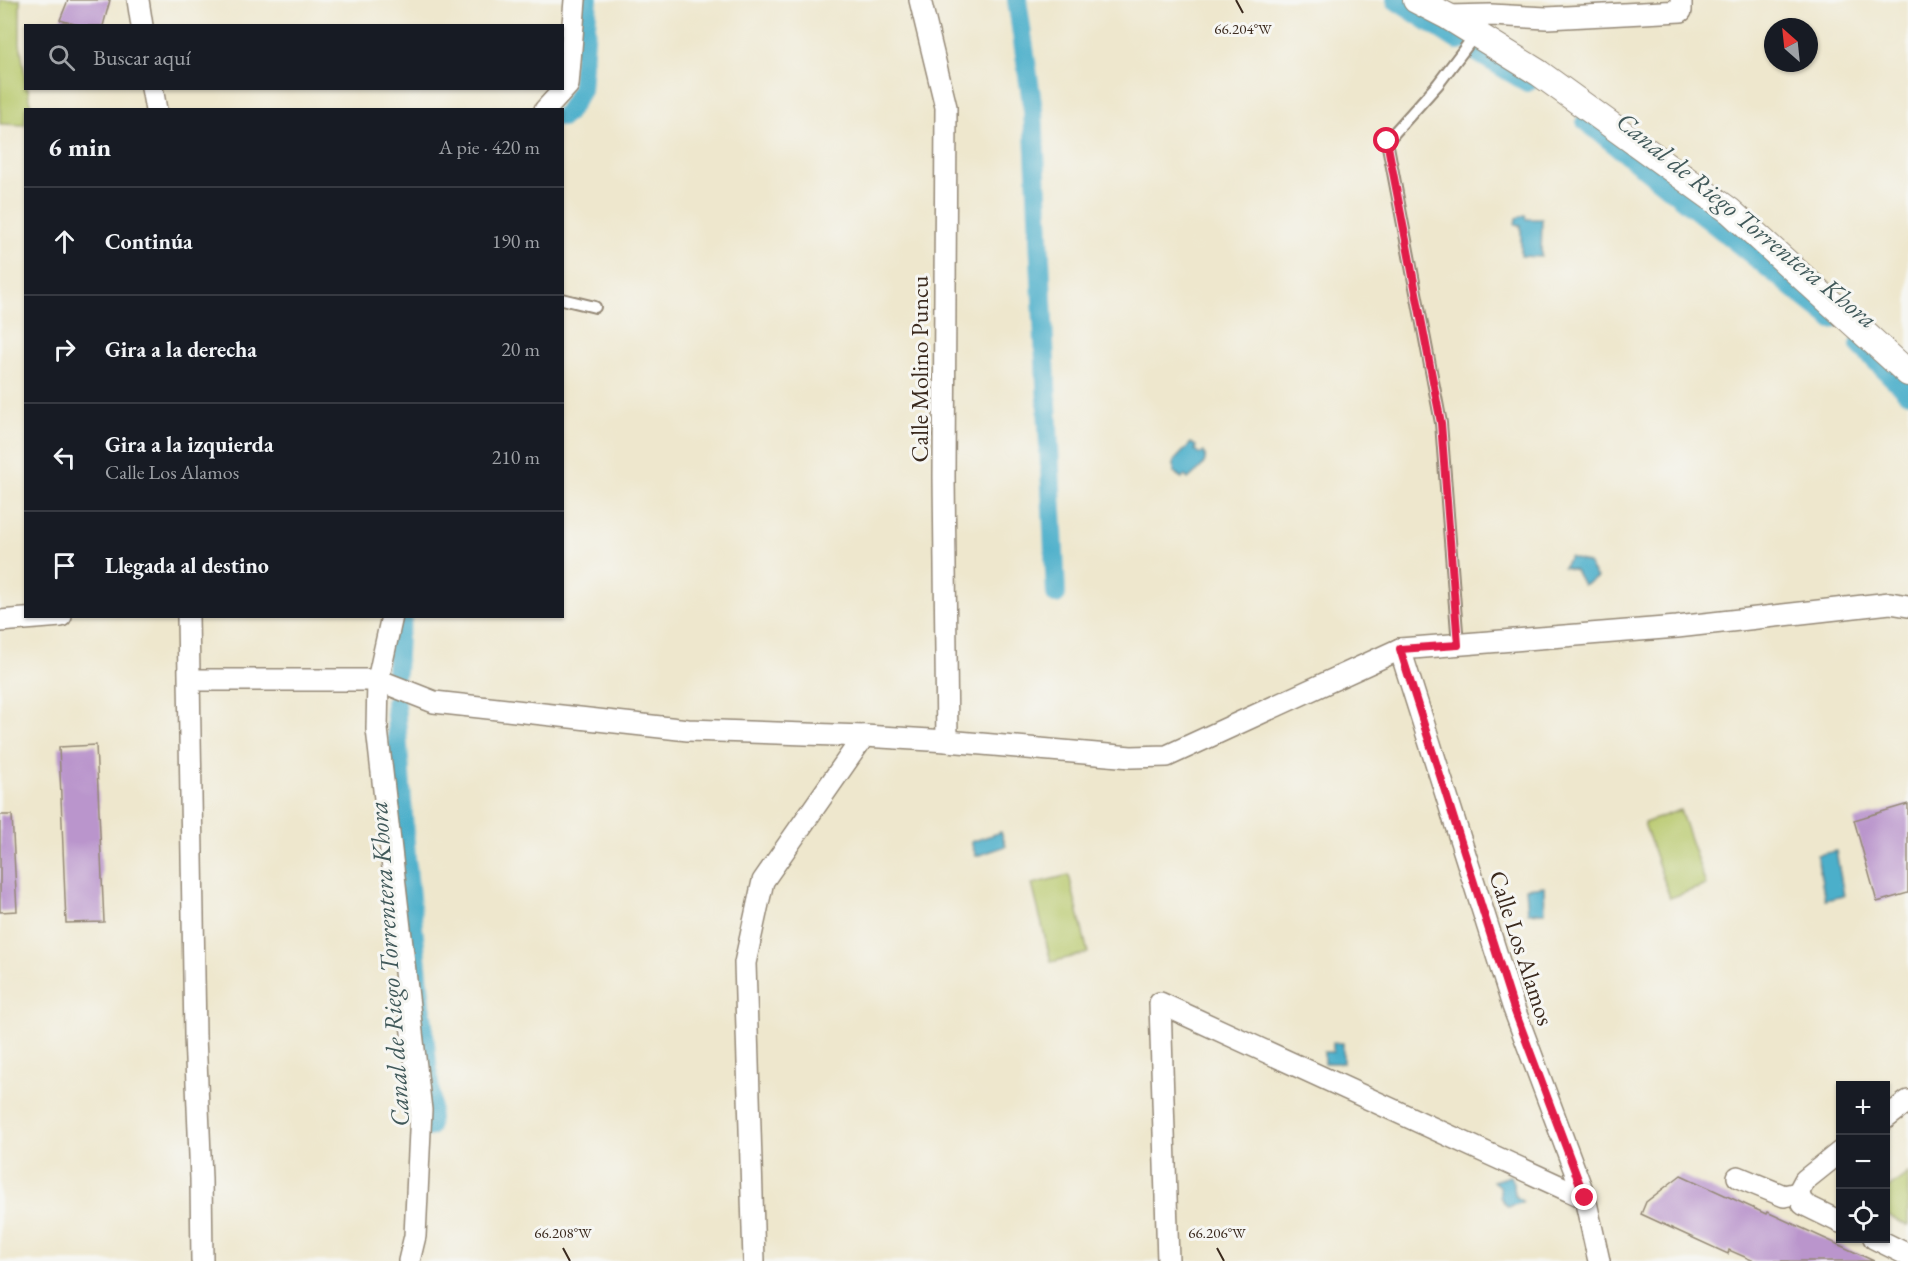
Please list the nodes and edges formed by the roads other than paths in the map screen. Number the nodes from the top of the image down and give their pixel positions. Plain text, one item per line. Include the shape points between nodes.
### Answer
1 (138, 0) edge
2 (575, 0) edge
3 (920, 0) edge
4 (1681, 0) edge
5 (1421, 1) edge
6 (1447, 16) junction
7 (142, 24) edge
8 (1476, 34) junction
9 (564, 89) edge
10 (152, 90) edge
11 (563, 90) edge
12 (156, 108) edge
13 (547, 108) edge
14 (564, 299) edge
15 (595, 307) dead end
16 (1908, 373) edge
17 (1908, 606) edge
18 (37, 618) edge
19 (188, 618) edge
20 (392, 618) edge
21 (0, 621) edge
22 (1458, 645) junction
23 (1400, 649) junction
24 (190, 680) junction
25 (378, 680) junction
26 (864, 736) junction
27 (947, 741) junction
28 (1908, 1101) edge
29 (1890, 1115) edge
30 (1836, 1155) edge
31 (1738, 1177) dead end
32 (1798, 1193) junction
33 (1585, 1198) junction
34 (1836, 1220) edge
35 (1882, 1243) edge
36 (1908, 1255) edge
37 (202, 1261) edge
38 (409, 1261) edge
39 (754, 1261) edge
40 (1168, 1261) edge
41 (1599, 1261) edge

1 - 7 street
2 - 9 street via 568,85
3 - 27 street, Calle Molino Puncu via 946,107
4 - 6 street via 1682,11 1547,18
5 - 6 street
6 - 8 street
8 - 16 street via 1539,73 1730,211
8 - 22 lane via 1387,141 1441,423
10 - 12 street
11 - 13 street
14 - 15 lane
17 - 22 street via 1890,603 1677,627
18 - 21 street
19 - 24 street
20 - 25 street
22 - 23 street
23 - 27 street via 1167,756 1131,757
23 - 33 street, Calle Los Alamos via 1513,1006
24 - 25 street
24 - 37 street
25 - 26 street via 434,702 688,730
25 - 38 street via 377,729 421,1110 415,1236
26 - 27 street
26 - 39 street via 763,881 745,963
28 - 29 street
30 - 32 street via 1804,1180
31 - 32 street via 1784,1196
32 - 34 street via 1803,1204
33 - 40 street via 1160,1003
33 - 41 street, Calle Los Alamos
35 - 36 street

